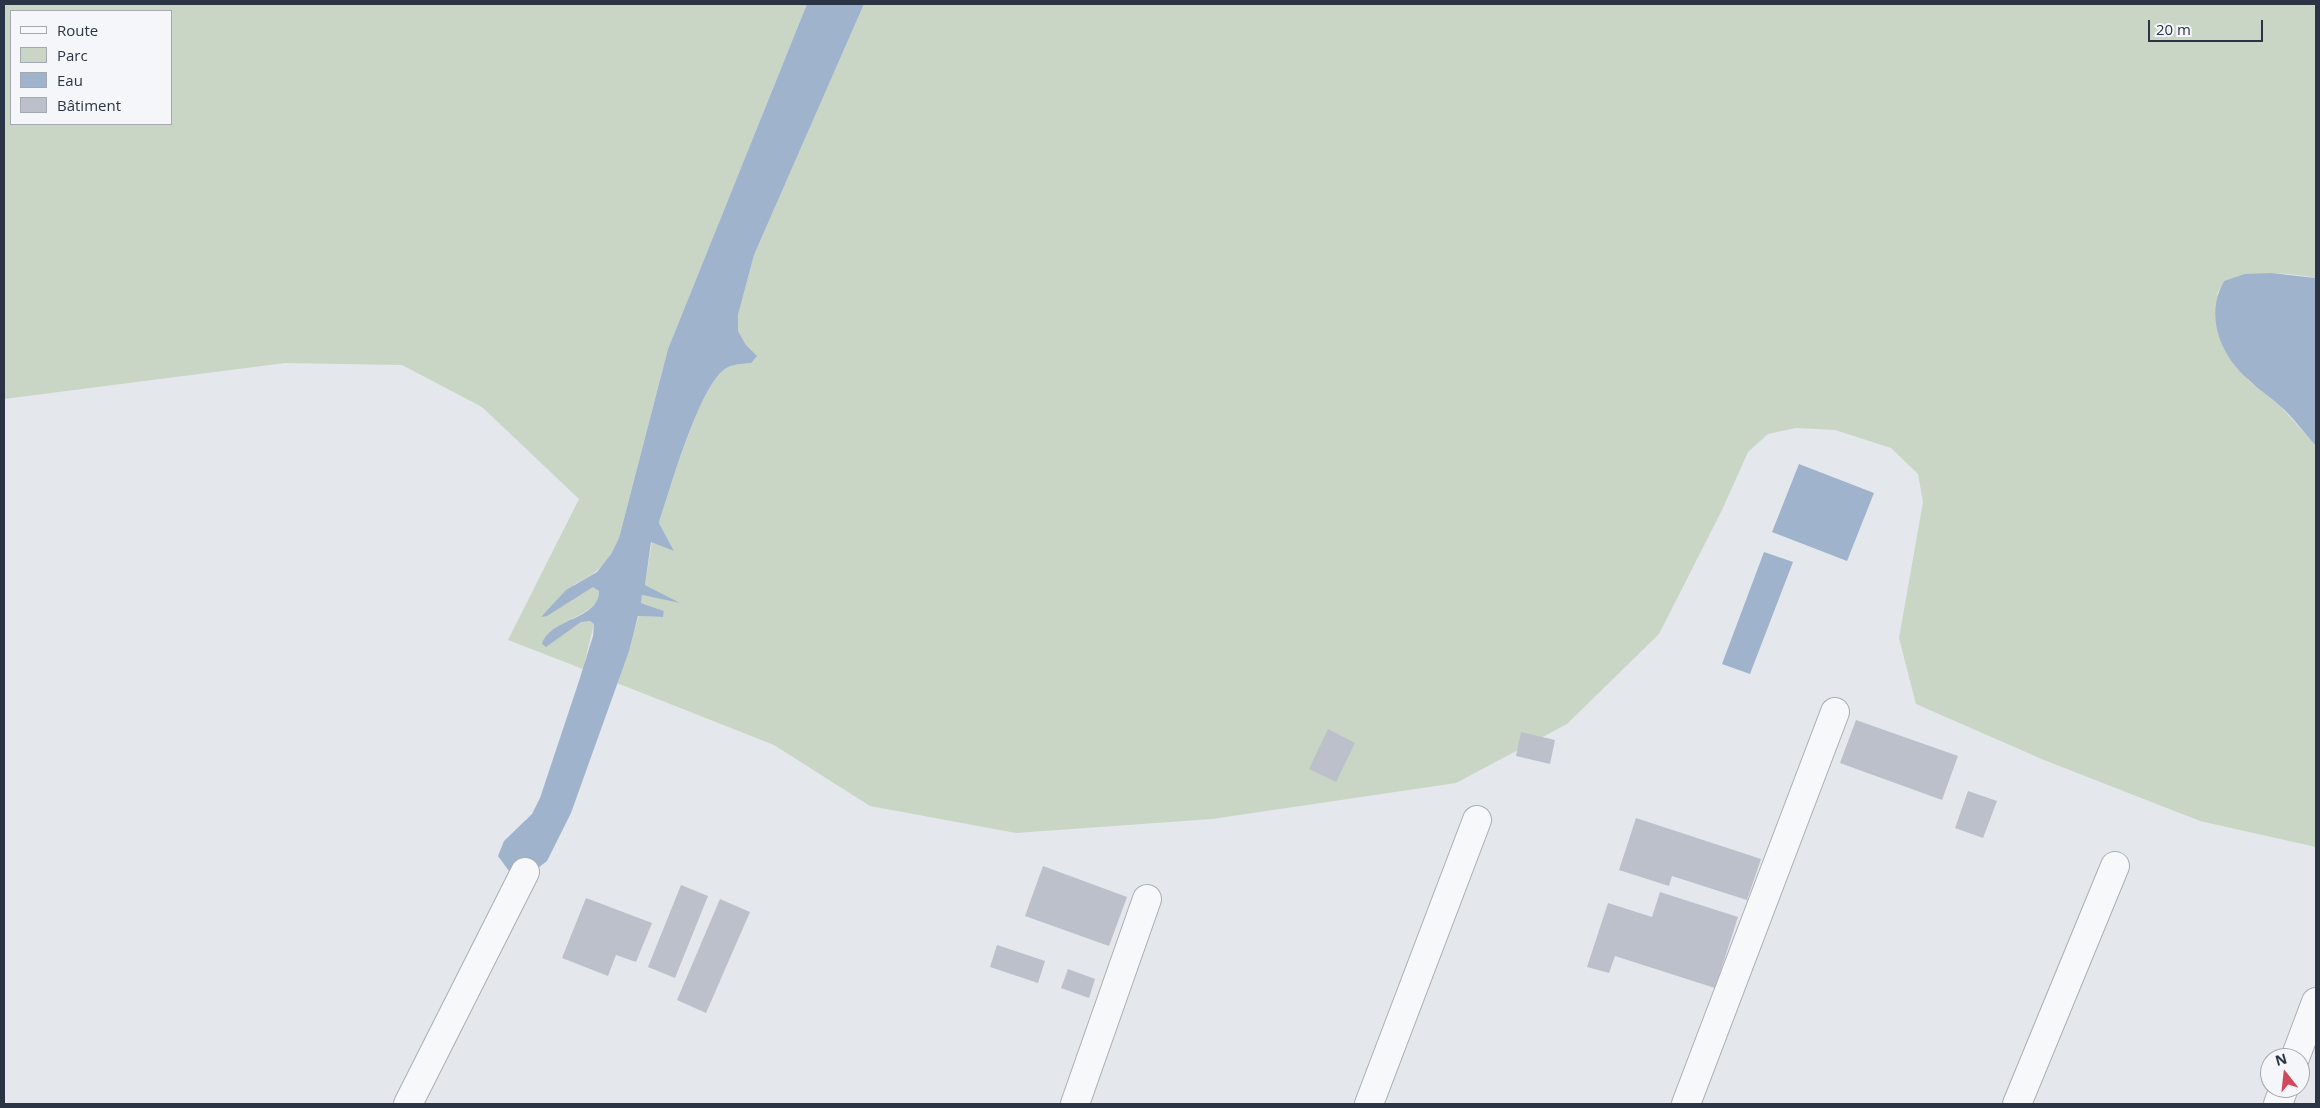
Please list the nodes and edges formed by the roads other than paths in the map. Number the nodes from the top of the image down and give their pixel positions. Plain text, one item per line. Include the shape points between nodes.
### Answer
1 (1834, 712) dead end
2 (1477, 820) dead end
3 (2115, 866) dead end
4 (525, 872) dead end
5 (1147, 899) dead end
6 (2316, 1002) edge
7 (2300, 1048) edge
8 (408, 1104) edge
9 (1075, 1104) edge
10 (1369, 1104) edge
11 (1686, 1104) edge
12 (2018, 1104) edge

1 - 11 street
2 - 10 street
3 - 12 street
4 - 8 street
5 - 9 street
6 - 7 street

